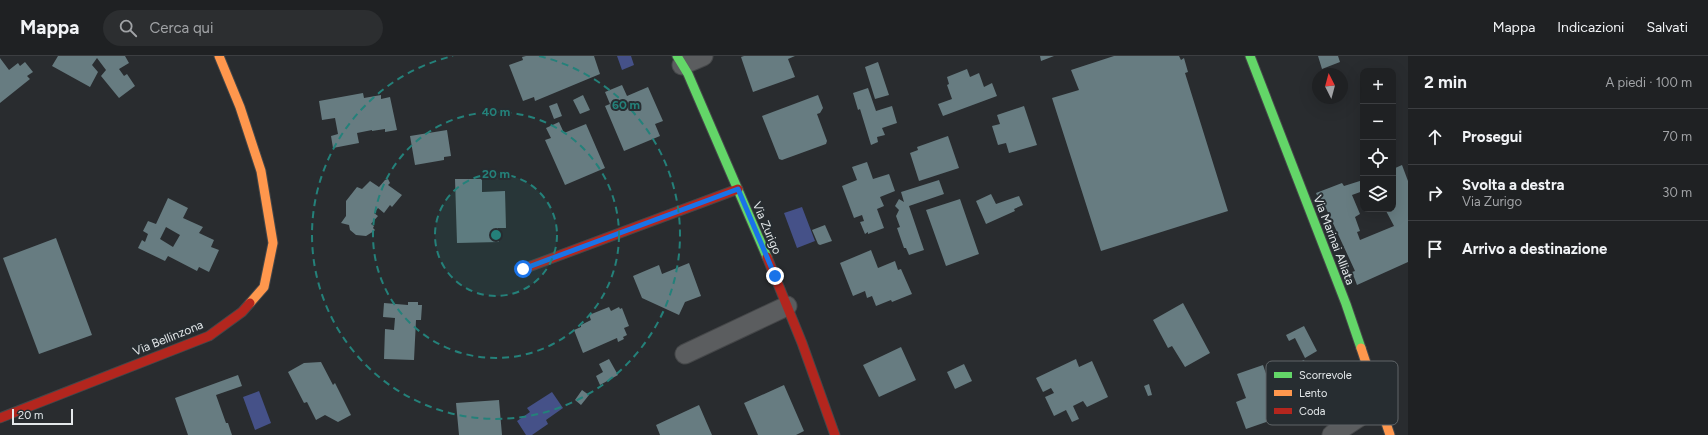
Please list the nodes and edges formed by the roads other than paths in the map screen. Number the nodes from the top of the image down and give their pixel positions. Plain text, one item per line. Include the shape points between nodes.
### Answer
1 (219, 56) edge
2 (703, 56) edge
3 (1250, 56) edge
4 (680, 60) edge
5 (738, 189) junction
6 (523, 269) dead end
7 (787, 306) junction
8 (685, 354) dead end
9 (1366, 361) edge
10 (0, 418) edge
11 (1347, 425) edge
12 (1387, 425) edge
13 (835, 435) edge
14 (1332, 435) edge
15 (1390, 435) edge

1 - 10 street, Via Bellinzona via 240,107 261,171 273,244 264,287 242,312 209,336
2 - 4 street
3 - 9 street, Via Marinai Alliata
4 - 5 street, Via Zurigo
5 - 6 street
5 - 7 street, Via Zurigo
7 - 8 street
7 - 13 street, Via Zurigo
11 - 14 street
12 - 15 street, Via Marinai Alliata

